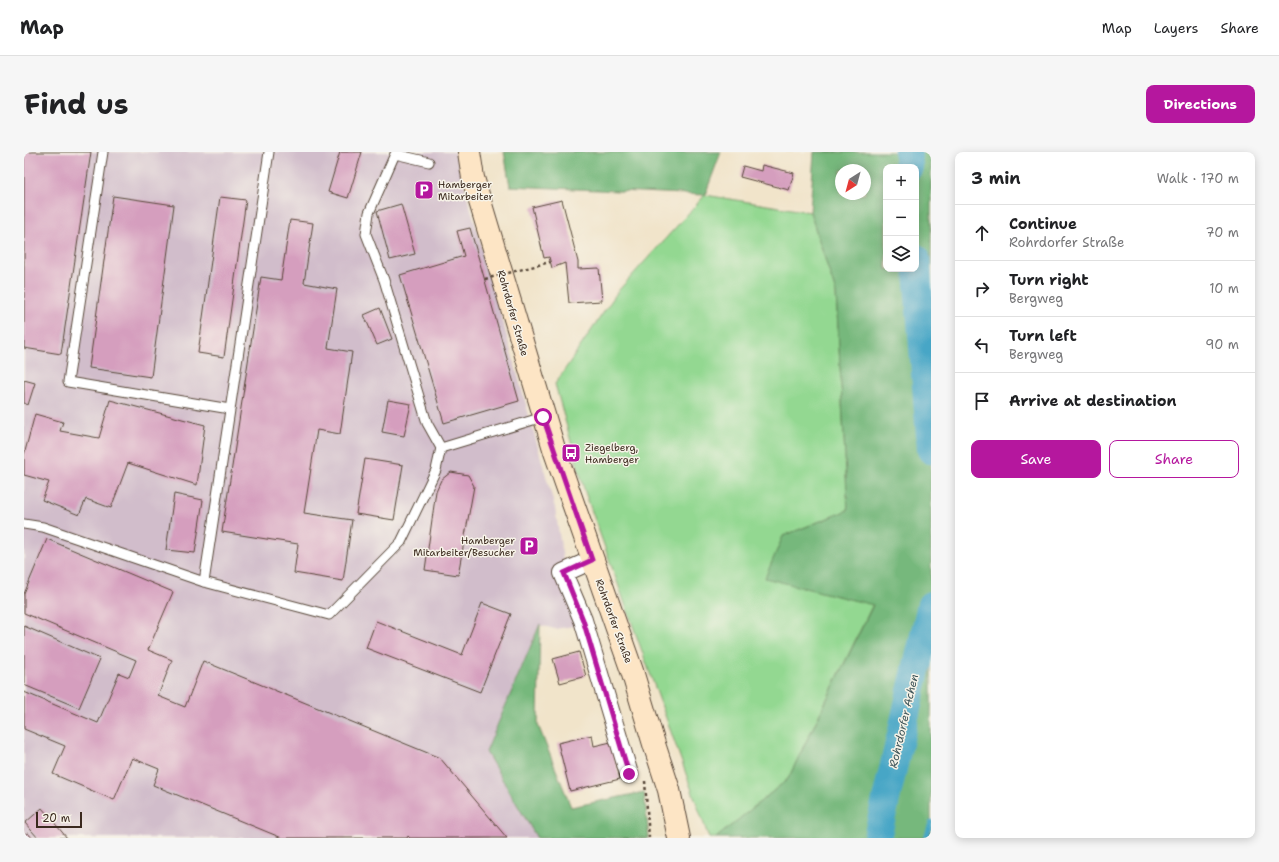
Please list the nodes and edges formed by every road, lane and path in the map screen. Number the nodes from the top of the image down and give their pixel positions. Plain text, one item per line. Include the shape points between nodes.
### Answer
1 (103, 152) edge
2 (268, 152) edge
3 (469, 152) edge
4 (429, 162) dead end
5 (550, 262) dead end
6 (485, 279) dead end
7 (230, 409) junction
8 (543, 417) junction
9 (441, 448) junction
10 (24, 524) edge
11 (592, 560) junction
12 (204, 582) junction
13 (637, 776) joint
14 (649, 838) edge
15 (679, 838) edge

1 - 7 lane via 68,382
2 - 7 lane
3 - 8 main road, Rohrdorfer Straße via 473,178
4 - 9 lane via 395,154 369,213 366,234 384,280 427,423
5 - 6 path, bridge
7 - 12 lane
8 - 9 lane
8 - 11 main road, Rohrdorfer Straße
9 - 12 lane via 436,470 401,542 328,614
10 - 12 lane via 43,527
11 - 13 street via 564,573
11 - 15 main road, Rohrdorfer Straße via 632,671 669,790
13 - 14 path

